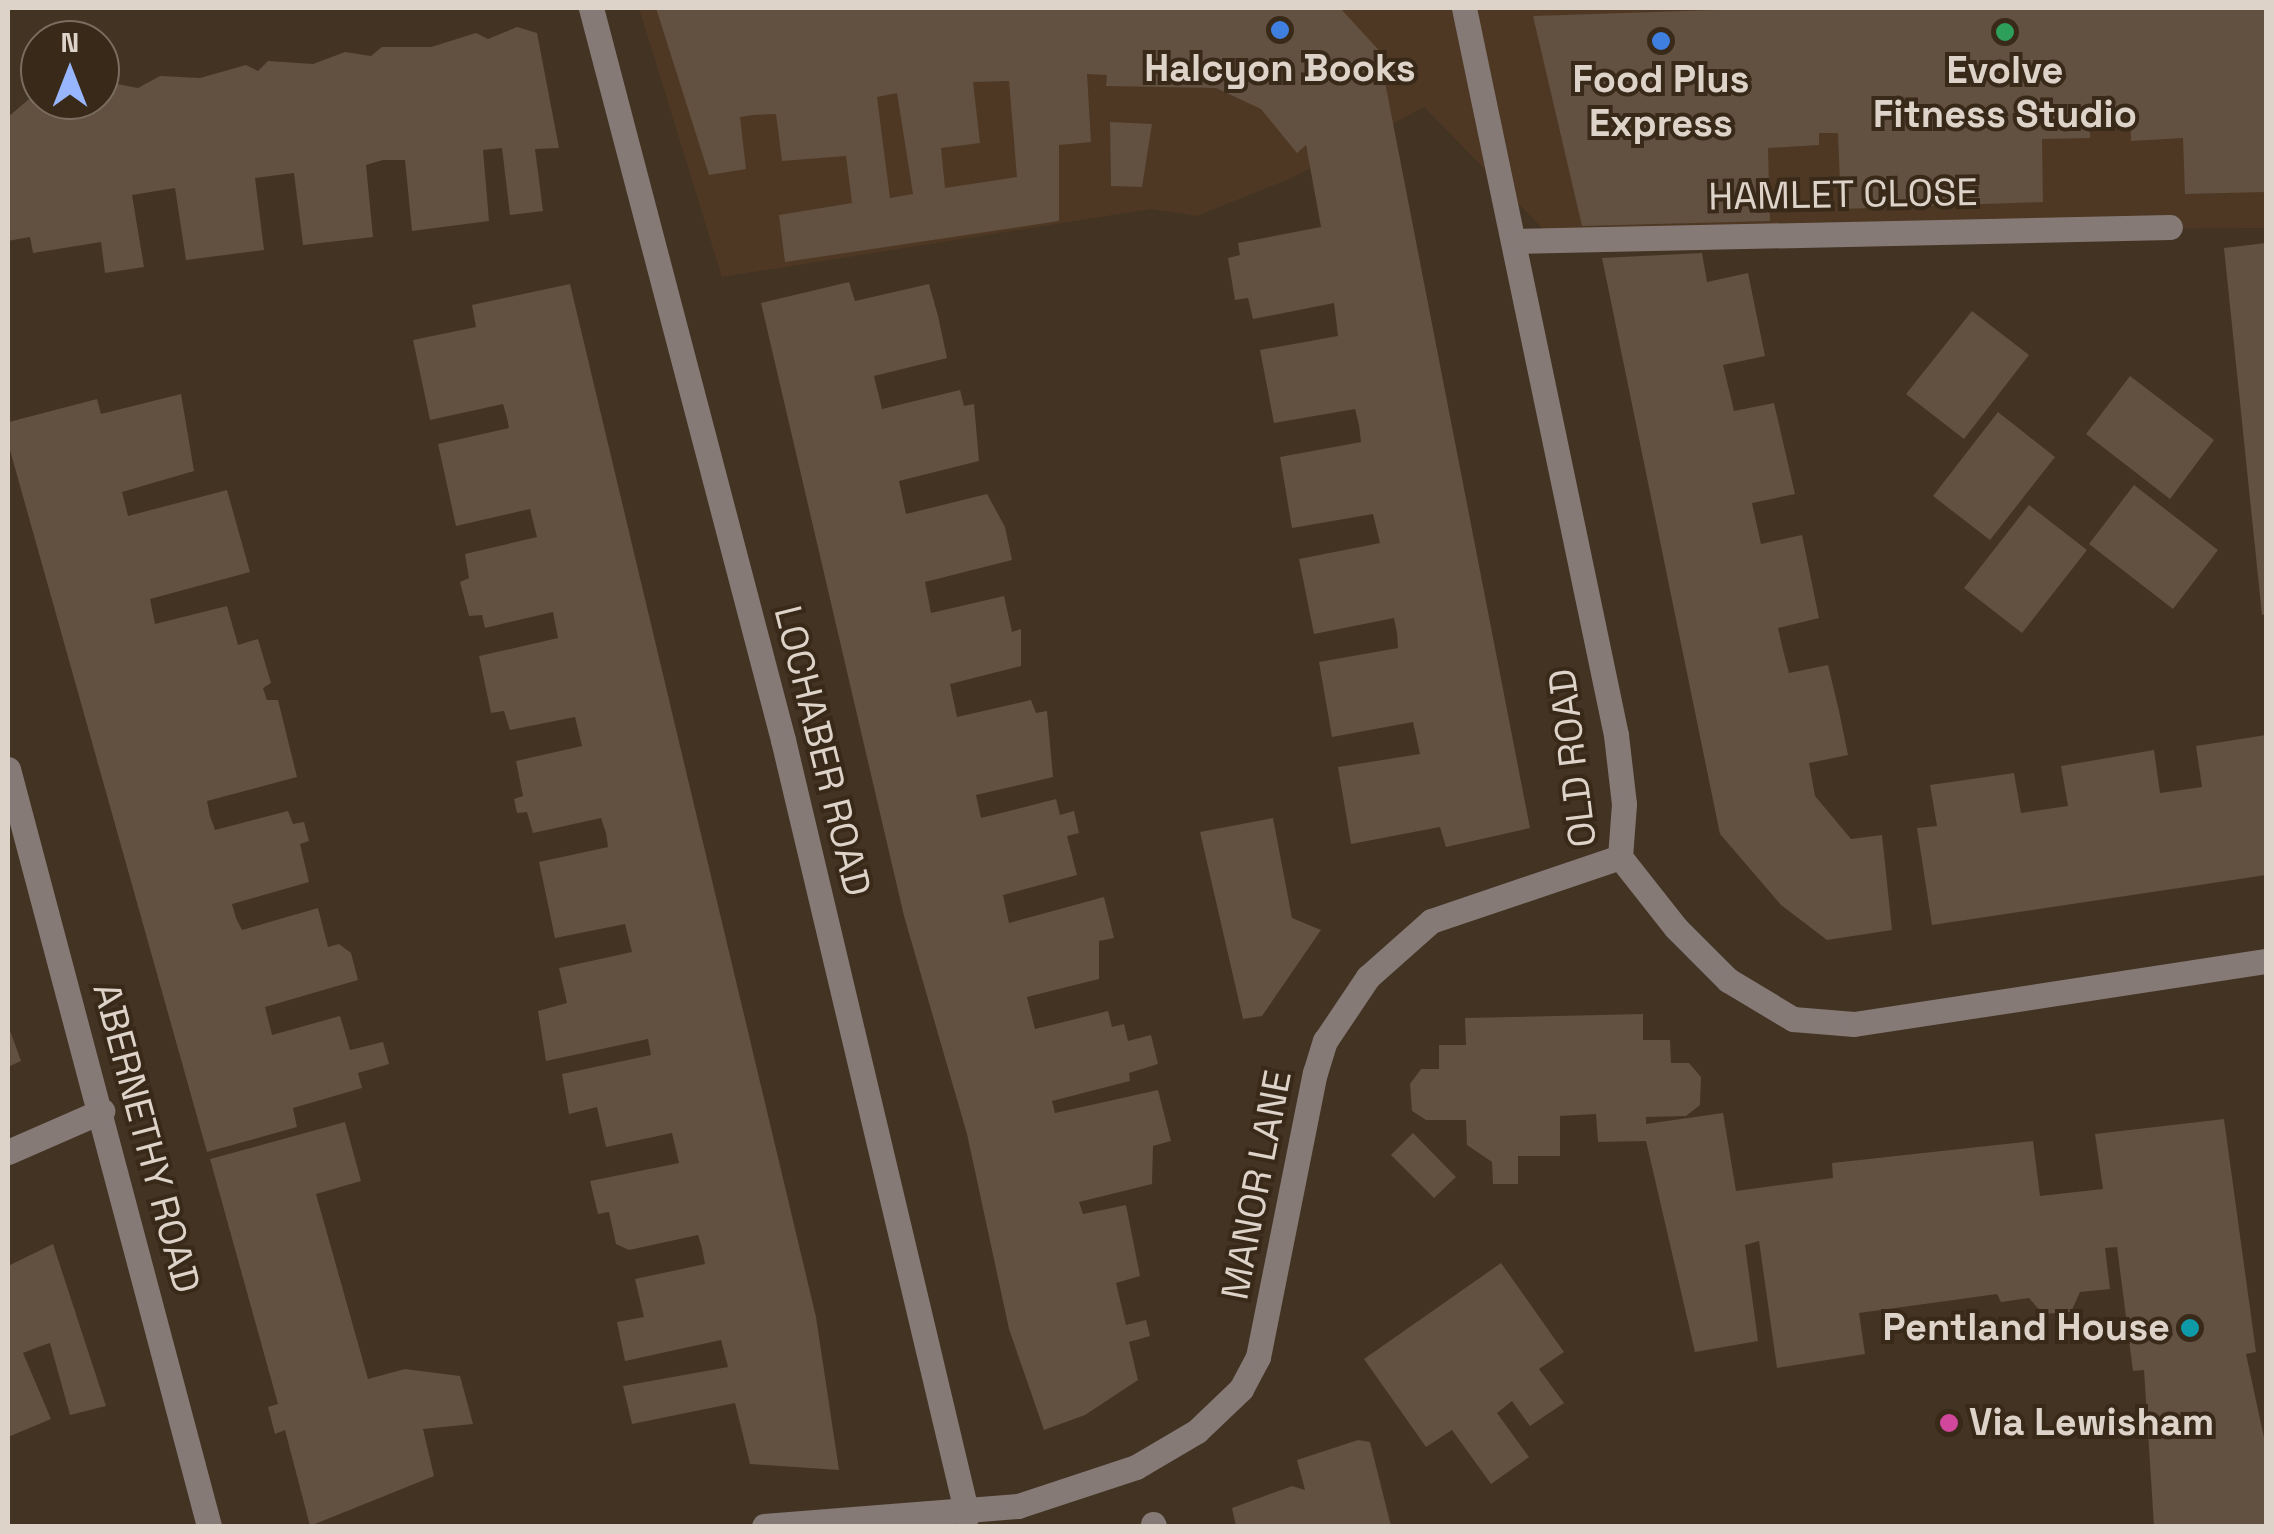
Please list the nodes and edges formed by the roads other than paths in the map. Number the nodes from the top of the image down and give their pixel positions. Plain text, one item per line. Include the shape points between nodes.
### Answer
1 (591, 8) edge
2 (1464, 8) edge
3 (2170, 227) dead end
4 (1517, 240) junction
5 (8, 769) edge
6 (1620, 857) junction
7 (2266, 961) edge
8 (102, 1111) junction
9 (8, 1152) edge
10 (966, 1515) junction
11 (208, 1526) edge
12 (764, 1526) edge

1 - 10 street, LOCHABER ROAD via 783,740
2 - 4 street, OLD ROAD
3 - 4 street, HAMLET CLOSE
4 - 6 street, OLD ROAD via 1616,735 1624,804
5 - 8 street, ABERNETHY ROAD
6 - 7 street, OLD ROAD via 1728,980 1794,1019 1854,1024 1936,1016
6 - 10 street, MANOR LANE via 1431,920 1368,977 1314,1073 1258,1357 1221,1412 1136,1466 1073,1491
8 - 9 street
8 - 11 street, ABERNETHY ROAD
10 - 12 street, MANOR LANE

